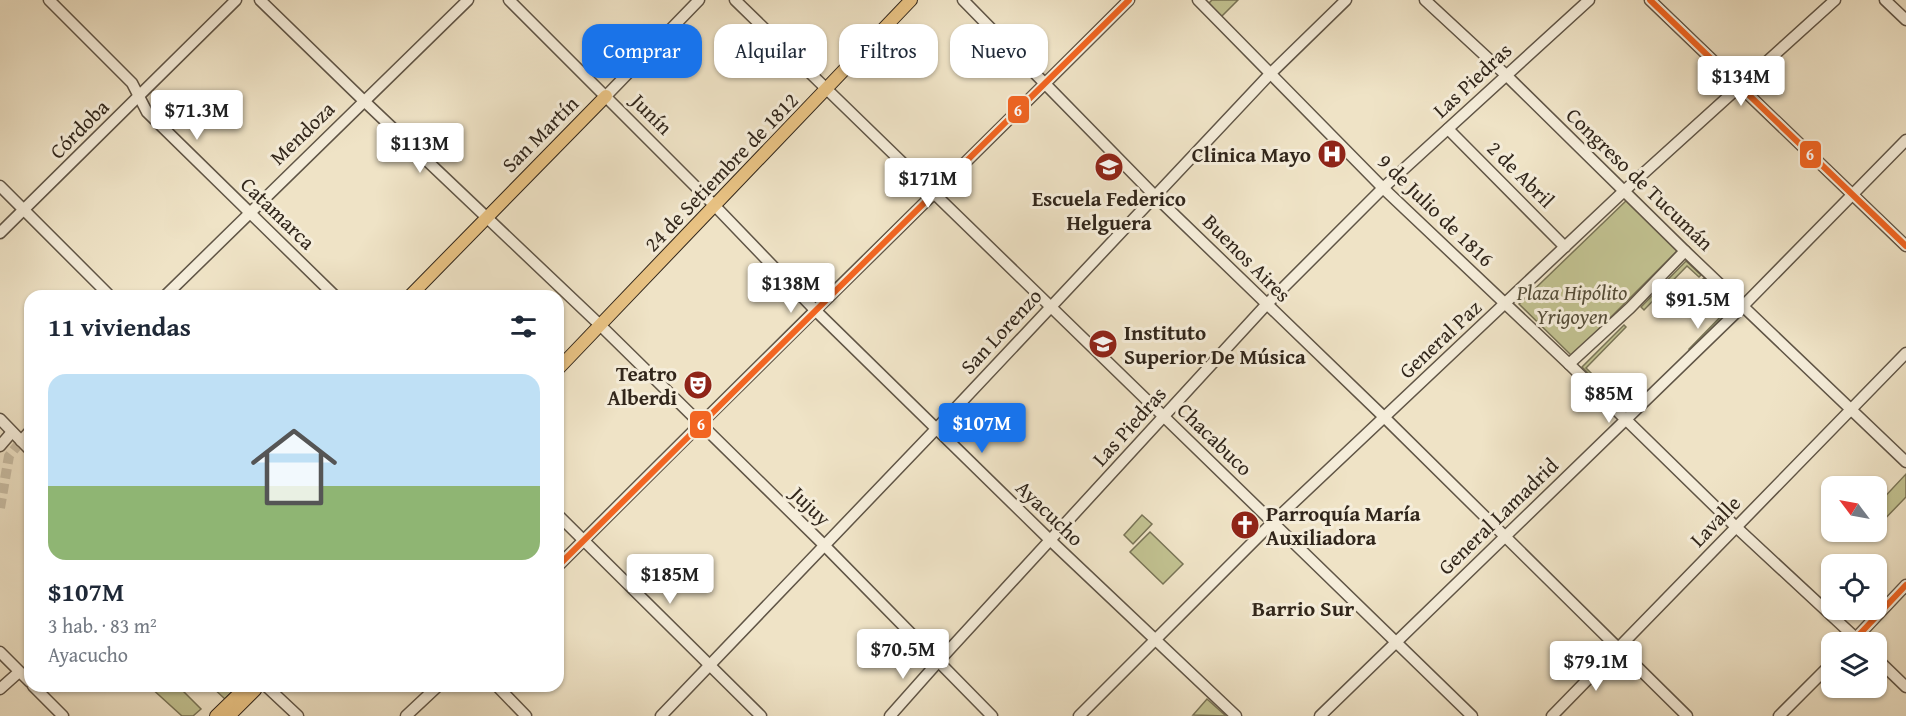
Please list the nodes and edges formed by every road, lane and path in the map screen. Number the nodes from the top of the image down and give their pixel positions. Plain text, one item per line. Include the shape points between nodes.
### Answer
1 (49, 0) edge
2 (236, 0) edge
3 (260, 0) edge
4 (468, 0) edge
5 (509, 0) edge
6 (699, 0) edge
7 (735, 0) edge
8 (911, 0) edge
9 (963, 0) edge
10 (1129, 0) edge
11 (1198, 0) edge
12 (1346, 0) edge
13 (1425, 0) edge
14 (1589, 0) edge
15 (1650, 0) edge
16 (1835, 0) edge
17 (1885, 0) edge
18 (1906, 20) edge
19 (1270, 74) junction
20 (1506, 75) junction
21 (1045, 84) junction
22 (1740, 87) junction
23 (827, 90) junction
24 (606, 96) junction
25 (139, 97) junction
26 (363, 100) junction
27 (1448, 129) junction
28 (1906, 140) edge
29 (0, 186) edge
30 (1383, 188) junction
31 (1624, 191) junction
32 (1852, 193) junction
33 (934, 195) junction
34 (1155, 196) junction
35 (715, 206) junction
36 (24, 211) junction
37 (248, 213) junction
38 (486, 217) junction
39 (0, 233) edge
40 (1906, 246) edge
41 (1565, 247) junction
42 (1685, 251) junction
43 (104, 290) edge
44 (171, 290) edge
45 (329, 290) edge
46 (416, 290) edge
47 (562, 290) edge
48 (564, 292) edge
49 (1506, 304) junction
50 (1266, 305) junction
51 (1744, 305) junction
52 (1050, 308) junction
53 (815, 310) junction
54 (600, 326) junction
55 (1906, 353) edge
56 (564, 363) edge
57 (1569, 364) junction
58 (1852, 410) junction
59 (1164, 416) junction
60 (1385, 418) junction
61 (0, 419) edge
62 (1625, 420) junction
63 (699, 424) junction
64 (936, 429) junction
65 (12, 432) junction
66 (24, 438) edge
67 (21, 441) junction
68 (24, 444) edge
69 (0, 446) edge
70 (1906, 462) edge
71 (564, 521) edge
72 (1273, 522) junction
73 (1736, 527) junction
74 (1505, 536) junction
75 (583, 540) junction
76 (1051, 541) junction
77 (824, 545) junction
78 (564, 560) edge
79 (1906, 585) edge
80 (1847, 632) edge
81 (1864, 632) edge
82 (1155, 639) junction
83 (1396, 641) junction
84 (1619, 648) junction
85 (0, 652) edge
86 (938, 662) junction
87 (710, 664) junction
88 (1887, 669) edge
89 (19, 672) junction
90 (1821, 674) edge
91 (24, 677) edge
92 (1906, 687) edge
93 (0, 689) edge
94 (40, 692) edge
95 (241, 692) edge
96 (253, 692) edge
97 (272, 692) edge
98 (432, 692) edge
99 (503, 692) edge
100 (63, 716) edge
101 (216, 716) edge
102 (229, 716) edge
103 (298, 716) edge
104 (406, 716) edge
105 (526, 716) edge
106 (661, 716) edge
107 (761, 716) edge
108 (890, 716) edge
109 (992, 716) edge
110 (1079, 716) edge
111 (1236, 716) edge
112 (1320, 716) edge
113 (1472, 716) edge
114 (1552, 716) edge
115 (1687, 716) edge
116 (1779, 716) edge

1 - 25 street, Catamarca via 132,83
2 - 25 street, Córdoba
3 - 26 street, Jujuy
4 - 26 street, Mendoza
5 - 24 street, Junín
6 - 24 street, San Martín
7 - 23 street, Chacabuco
8 - 23 main road, 24 de Setiembre de 1812
9 - 21 street, Buenos Aires
10 - 21 street
11 - 19 street, 9 de Julio de 1816
12 - 19 street, San Lorenzo
13 - 20 street, Congreso de Tucumán
14 - 20 street, Las Piedras
15 - 22 street
16 - 22 street, General Paz
17 - 18 street
19 - 30 street, 9 de Julio de 1816
19 - 34 street, San Lorenzo
20 - 27 street, Las Piedras
20 - 31 street, Congreso de Tucumán
21 - 33 street
21 - 34 street, Buenos Aires
22 - 31 street, General Paz
22 - 32 street
23 - 33 street, Chacabuco
23 - 35 main road, 24 de Setiembre de 1812
24 - 35 street, Junín
24 - 38 main road, San Martín
25 - 36 street, Córdoba
25 - 37 street, Catamarca via 147,112
26 - 37 street, Mendoza
26 - 38 street, Jujuy
27 - 30 street, Las Piedras
27 - 41 street, 2 de Abril
28 - 32 street, General Lamadrid
29 - 36 street
30 - 49 street, 9 de Julio de 1816
30 - 50 street, Las Piedras
31 - 41 street, General Paz
31 - 42 street, Congreso de Tucumán
32 - 40 street
32 - 51 street, General Lamadrid
33 - 52 street, Chacabuco
33 - 53 street
34 - 50 street, Buenos Aires
34 - 52 street, San Lorenzo
35 - 53 street, Ayacucho
35 - 54 main road, 24 de Setiembre de 1812
36 - 39 street, Córdoba
36 - 43 street
37 - 44 street, Mendoza
37 - 45 street, Catamarca
38 - 46 main road, San Martín
38 - 47 street, Jujuy
41 - 49 street, General Paz
42 - 51 street, Congreso de Tucumán
42 - 57 street
48 - 54 street, Jujuy
49 - 57 street, 9 de Julio de 1816
49 - 60 street, General Paz
50 - 59 street, Las Piedras
50 - 60 street, Buenos Aires
51 - 58 street, Congreso de Tucumán
51 - 62 street, General Lamadrid
52 - 59 street, Chacabuco
52 - 64 street, San Lorenzo
53 - 63 street
53 - 64 street, Ayacucho
54 - 56 main road, 24 de Setiembre de 1812
54 - 63 street, Jujuy
55 - 58 street, Lavalle
57 - 62 street, 9 de Julio de 1816
58 - 70 street, Congreso de Tucumán
58 - 73 street, Lavalle
59 - 72 street, Chacabuco
59 - 76 street, Las Piedras
60 - 72 street, General Paz
60 - 74 street, Buenos Aires
61 - 65 street
62 - 73 street, 9 de Julio de 1816
62 - 74 street, General Lamadrid
63 - 75 street
63 - 77 street, Jujuy
64 - 76 street, Ayacucho
64 - 77 street, San Lorenzo
65 - 67 street
65 - 69 street
66 - 67 street
67 - 68 street
71 - 75 street
72 - 82 street, General Paz
72 - 83 street, Chacabuco
73 - 80 street, 9 de Julio de 1816
73 - 84 street, Lavalle
74 - 83 street, General Lamadrid
74 - 84 street, Buenos Aires
75 - 78 street
75 - 87 street
76 - 82 street, Ayacucho
76 - 86 street, Las Piedras
77 - 86 street, Jujuy
77 - 87 street, San Lorenzo
79 - 81 street
82 - 110 street, General Paz
82 - 111 street, Ayacucho
83 - 112 street, General Lamadrid
83 - 113 street, Chacabuco
84 - 114 street, Lavalle
84 - 115 street, Buenos Aires
85 - 89 street
86 - 108 street, Las Piedras
86 - 109 street, Jujuy
87 - 106 street, San Lorenzo
87 - 107 street
88 - 92 street
89 - 91 street
89 - 93 street
90 - 116 street
94 - 100 street
95 - 101 main road
96 - 102 main road
97 - 103 street
98 - 104 street
99 - 105 street

